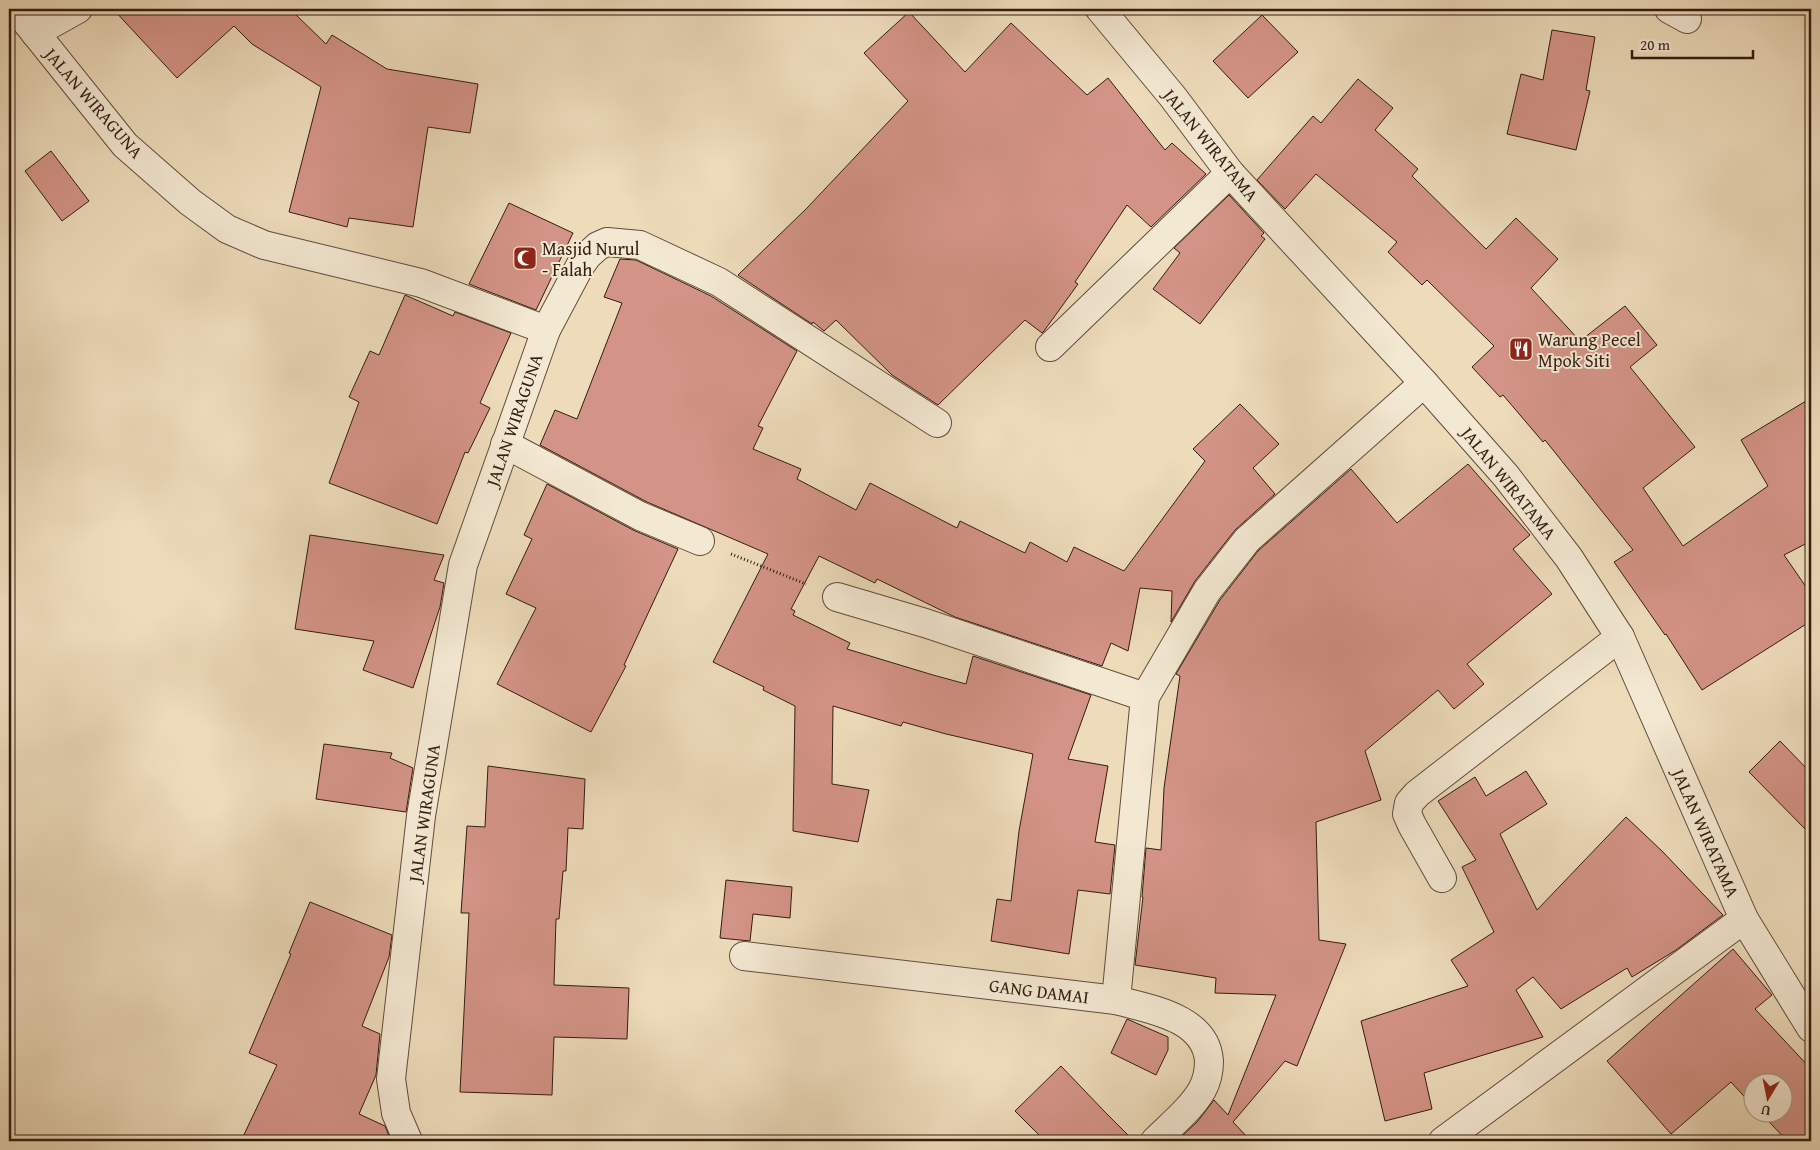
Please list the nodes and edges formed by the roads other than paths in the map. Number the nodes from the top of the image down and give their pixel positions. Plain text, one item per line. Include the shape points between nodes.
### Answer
1 (16, 9) edge
2 (78, 9) edge
3 (1100, 9) edge
4 (35, 33) junction
5 (1230, 173) junction
6 (546, 330) junction
7 (1050, 346) dead end
8 (1424, 383) junction
9 (937, 423) dead end
10 (505, 444) junction
11 (700, 541) road end
12 (837, 597) road end
13 (1620, 637) junction
14 (1145, 697) junction
15 (1442, 878) dead end
16 (1744, 918) junction
17 (744, 956) dead end
18 (1116, 1000) junction
19 (1811, 1028) edge
20 (408, 1141) edge
21 (1155, 1141) edge
22 (1443, 1141) edge

1 - 4 street, JALAN WIRAGUNA
2 - 4 street
3 - 5 street, JALAN WIRATAMA via 1173,97
4 - 6 street, JALAN WIRAGUNA via 125,145 190,202 227,229 264,245 421,283
5 - 7 street
5 - 8 street, JALAN WIRATAMA
6 - 9 street via 588,255 607,242 640,245 720,282
6 - 10 street, JALAN WIRAGUNA
8 - 13 street, JALAN WIRATAMA via 1541,521
8 - 14 street via 1247,540 1207,591
10 - 11 street via 640,516
10 - 20 street, JALAN WIRAGUNA via 463,565 421,816 390,1079 396,1113
12 - 14 street via 925,622
13 - 15 street via 1409,803 1407,814
13 - 16 street, JALAN WIRATAMA
14 - 18 street
16 - 19 street, JALAN WIRATAMA
16 - 22 street
17 - 18 street, GANG DAMAI
18 - 21 street, GANG DAMAI via 1164,1013 1182,1022 1198,1033 1208,1056 1207,1080 1202,1091

